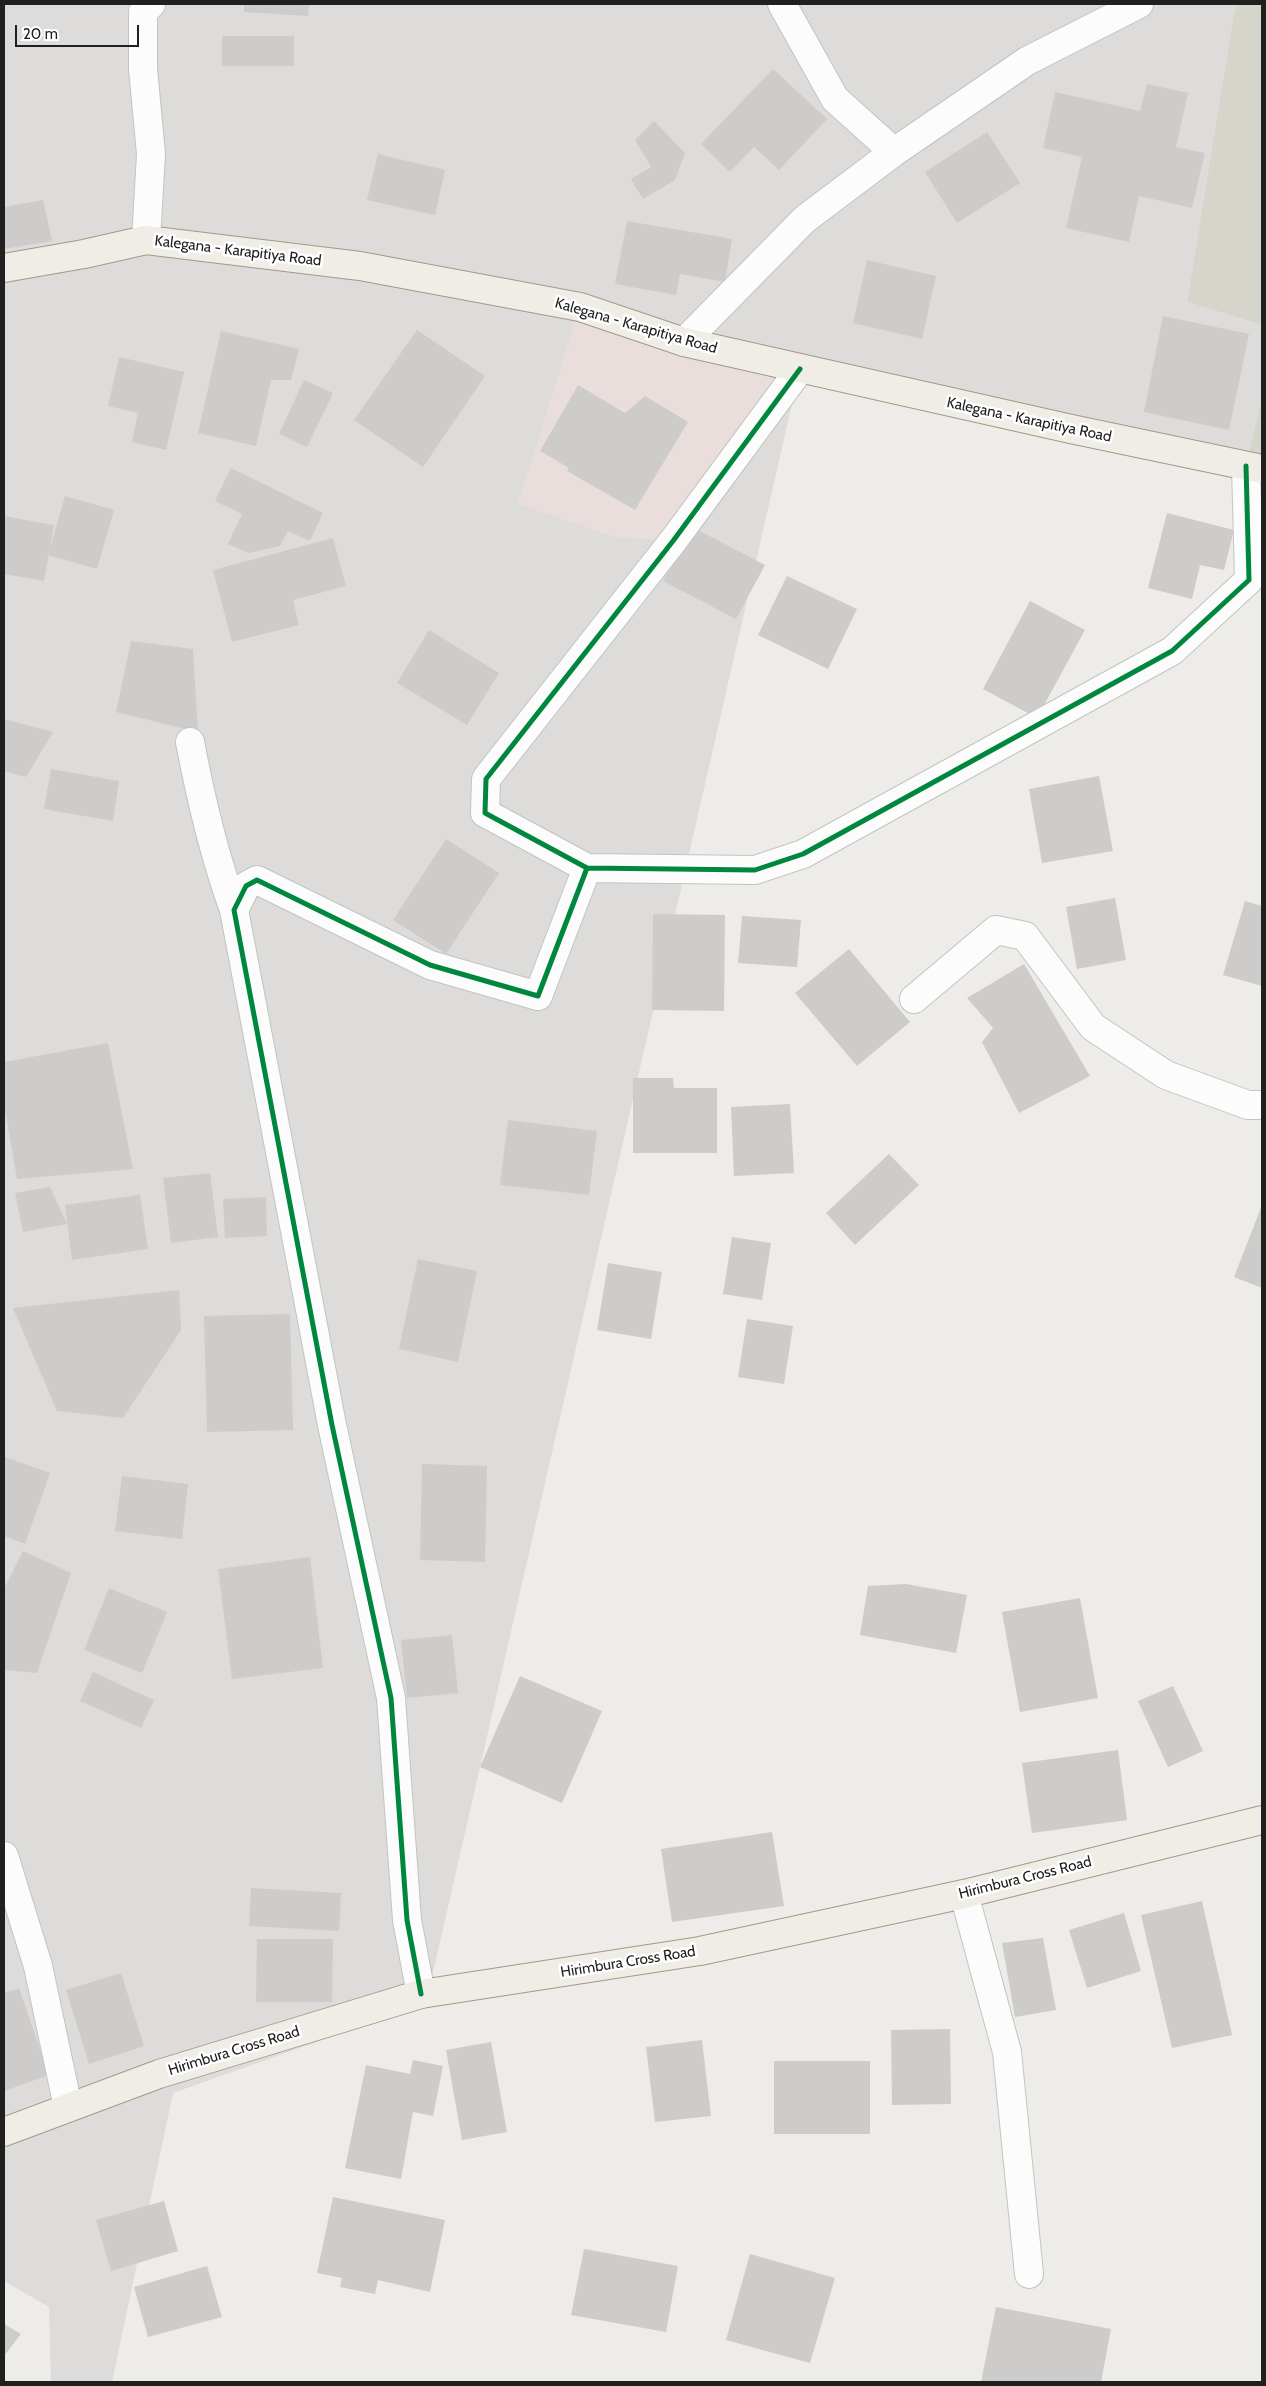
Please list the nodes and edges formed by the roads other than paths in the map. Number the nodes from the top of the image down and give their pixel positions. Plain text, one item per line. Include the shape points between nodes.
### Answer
1 (782, 4) edge
2 (1139, 4) edge
3 (146, 6) edge
4 (894, 152) junction
5 (146, 240) junction
6 (4, 268) edge
7 (684, 342) junction
8 (800, 369) junction
9 (1254, 468) edge
10 (190, 742) dead end
11 (587, 868) junction
12 (234, 910) junction
13 (914, 999) dead end
14 (1262, 1105) edge
15 (1262, 1820) edge
16 (4, 1856) edge
17 (964, 1894) junction
18 (421, 1994) junction
19 (68, 2107) junction
20 (4, 2132) edge
21 (1028, 2274) dead end

1 - 4 street via 835,99
2 - 4 street via 1027,61
3 - 5 street via 143,69 151,154
4 - 7 street via 805,219
5 - 6 main road, Kalegana - Karapitiya Road
5 - 7 main road, Kalegana - Karapitiya Road via 360,266 580,306
7 - 8 main road, Kalegana - Karapitiya Road
8 - 9 main road, Kalegana - Karapitiya Road
8 - 11 street via 673,542 486,779 485,813
9 - 11 street via 1249,580 1172,651 803,854 755,870
10 - 12 street via 204,814
11 - 12 street via 538,996 430,965 257,880 246,886
12 - 18 street via 332,1425 391,1698 407,1920
13 - 14 street via 996,930 1025,936 1093,1027 1166,1075 1248,1105
15 - 17 main road, Hirimbura Cross Road
16 - 19 street via 38,1966
17 - 18 main road, Hirimbura Cross Road via 700,1951
17 - 21 street via 1007,2052
18 - 19 main road, Hirimbura Cross Road via 159,2074
19 - 20 main road, Hirimbura Cross Road

